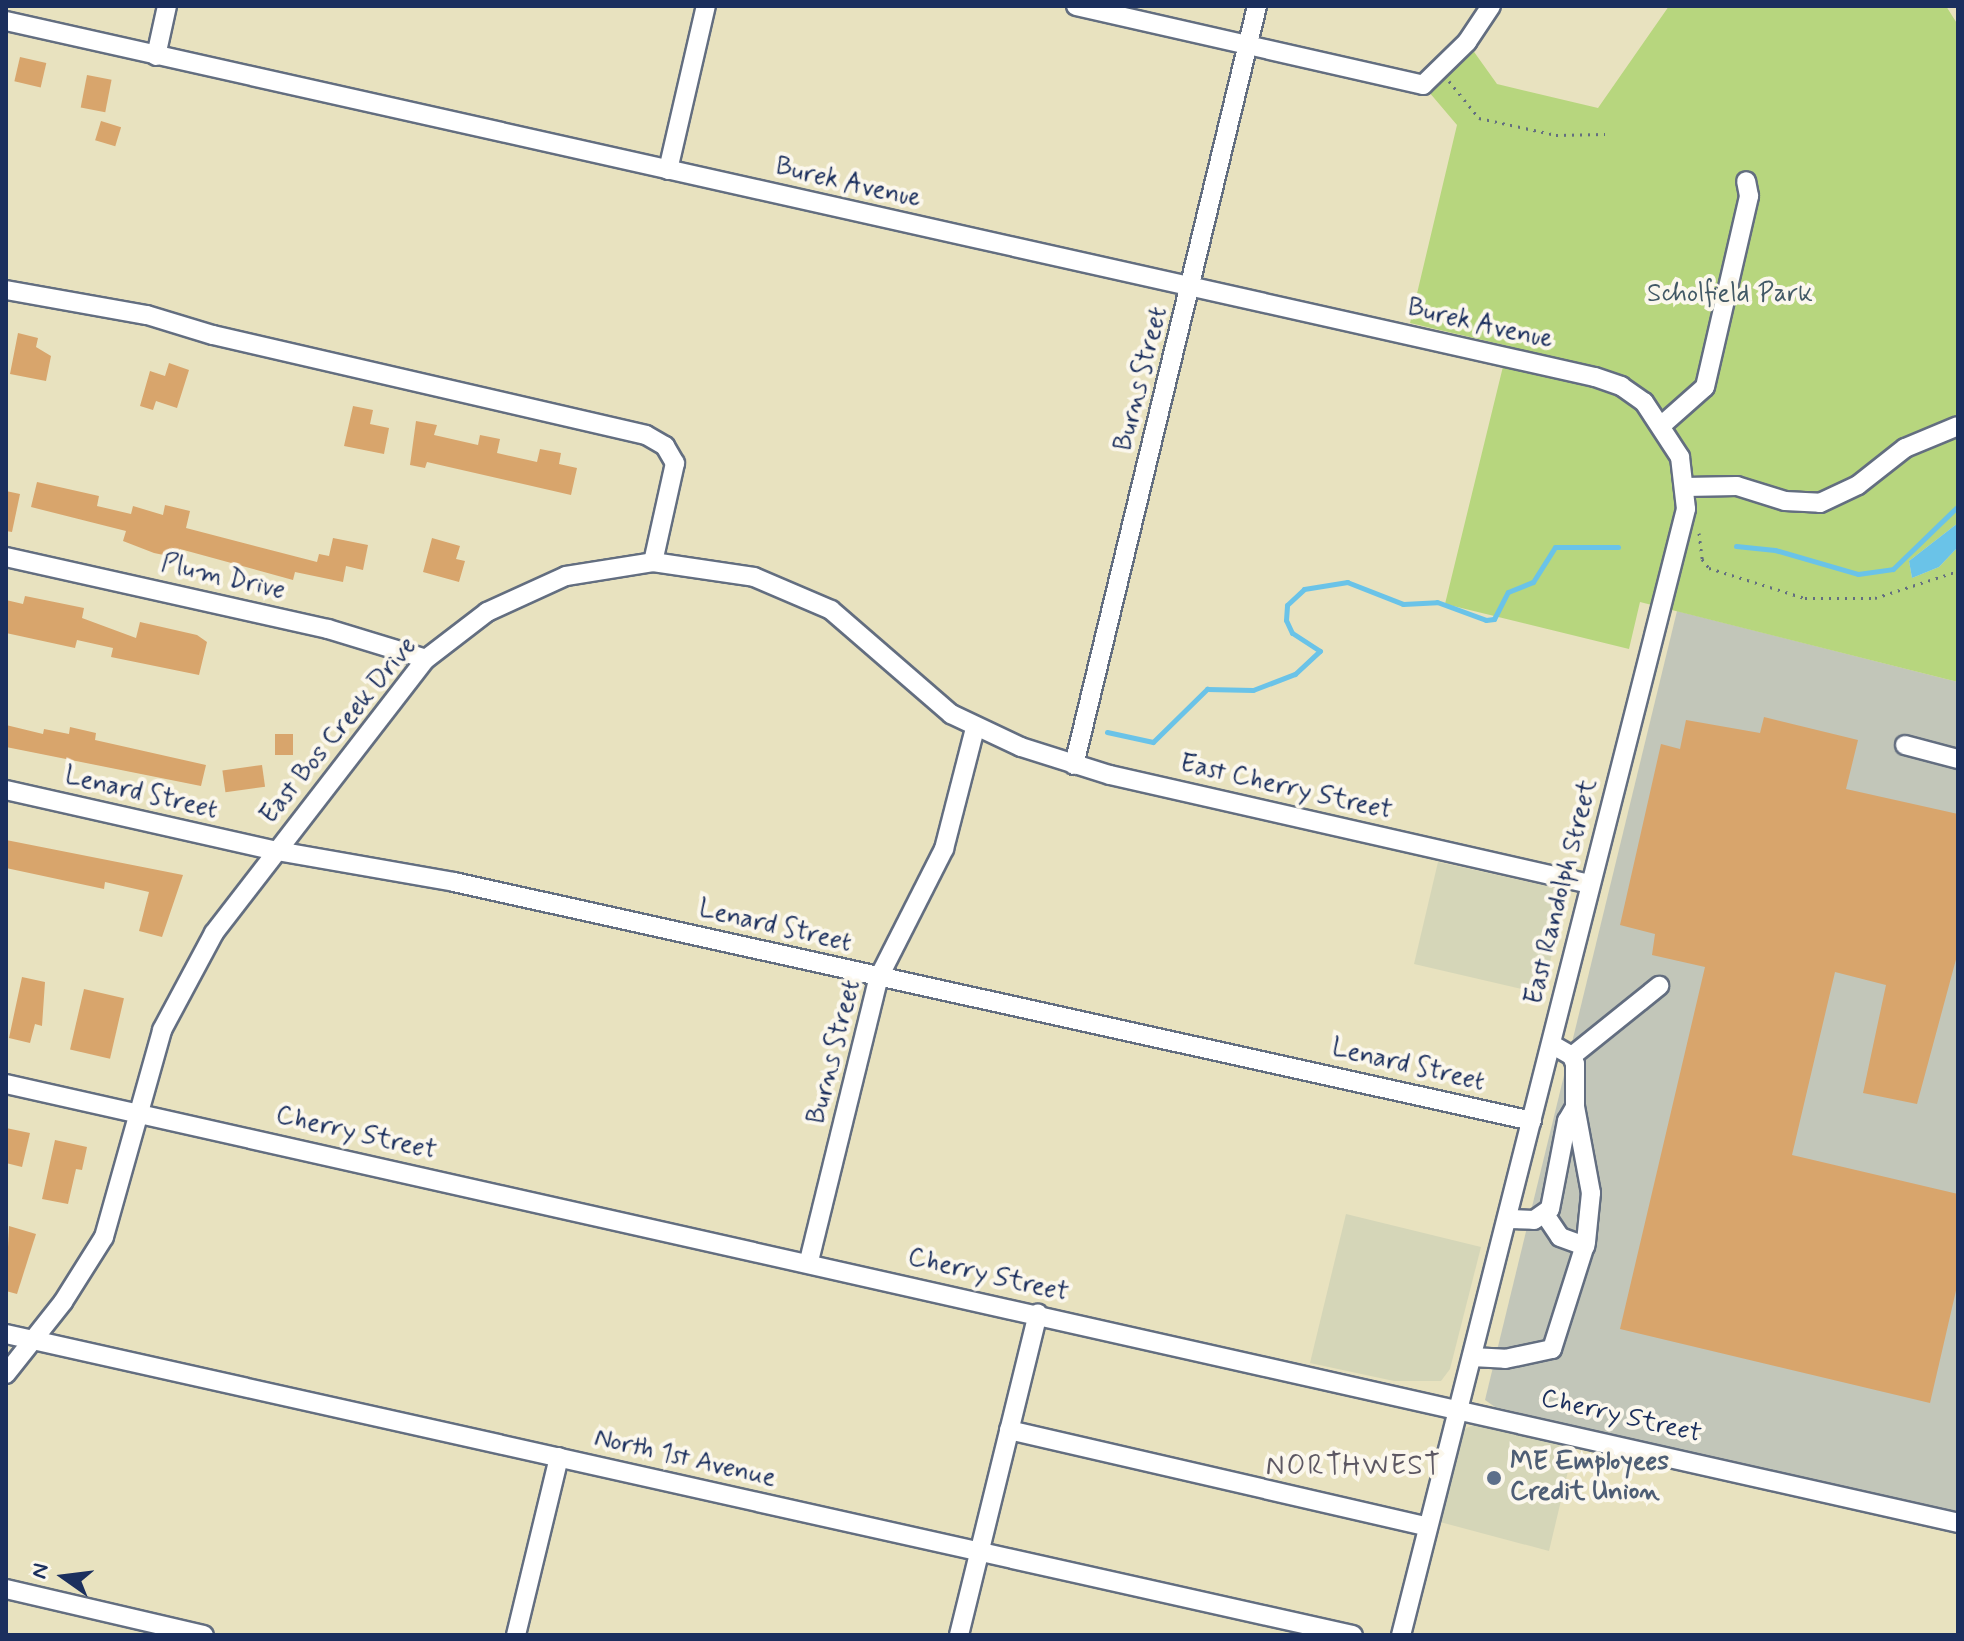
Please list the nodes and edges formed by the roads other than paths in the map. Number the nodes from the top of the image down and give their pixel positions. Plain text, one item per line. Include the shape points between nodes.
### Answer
1 (167, 6) edge
2 (706, 6) edge
3 (1076, 6) edge
4 (1257, 6) edge
5 (1491, 6) edge
6 (6, 21) edge
7 (1248, 45) junction
8 (156, 56) junction
9 (668, 170) junction
10 (1746, 181) dead end
11 (1191, 287) junction
12 (6, 290) edge
13 (1662, 425) junction
14 (1958, 426) edge
15 (1685, 487) junction
16 (6, 557) edge
17 (653, 562) junction
18 (426, 659) junction
19 (975, 728) junction
20 (1905, 745) dead end
21 (1958, 759) edge
22 (1074, 765) junction
23 (6, 790) edge
24 (277, 851) junction
25 (1590, 884) junction
26 (879, 977) junction
27 (1659, 986) dead end
28 (1551, 1044) junction
29 (1572, 1056) junction
30 (6, 1084) edge
31 (1575, 1107) junction
32 (139, 1113) junction
33 (1532, 1121) junction
34 (1546, 1216) junction
35 (1509, 1219) junction
36 (1585, 1246) junction
37 (809, 1261) junction
38 (1038, 1314) junction
39 (6, 1334) edge
40 (31, 1339) junction
41 (1472, 1357) junction
42 (6, 1374) edge
43 (1459, 1407) junction
44 (1009, 1430) junction
45 (559, 1457) junction
46 (1958, 1523) edge
47 (1428, 1527) junction
48 (979, 1552) junction
49 (6, 1589) edge
50 (204, 1635) edge
51 (516, 1635) edge
52 (959, 1635) edge
53 (1353, 1635) edge
54 (1401, 1635) edge

1 - 8 street
2 - 9 street
3 - 7 street
4 - 7 street, Burns Street
5 - 7 street via 1423,85
6 - 8 street, Burek Avenue
7 - 11 street, Burns Street
8 - 9 street, Burek Avenue
9 - 11 street, Burek Avenue
10 - 13 street via 1749,196 1705,387 1684,411
11 - 13 street, Burek Avenue via 1606,380 1632,392
11 - 22 street, Burns Street
12 - 17 street via 147,315 213,335 646,435 665,446 675,463
13 - 15 street, East Randolph Street via 1680,457
14 - 15 street via 1905,448 1858,485 1820,503 1785,501 1737,486
15 - 25 street, East Randolph Street via 1681,529
16 - 18 street, Plum Drive via 328,629
17 - 18 street, East Bos Creek Drive via 588,570 538,586 474,620
17 - 19 street, East Bos Creek Drive via 724,569 810,599 853,625 933,700
18 - 24 street, East Bos Creek Drive
19 - 22 street, East Cherry Street
19 - 26 street, Burns Street via 941,858
20 - 21 street
22 - 25 street, East Cherry Street
23 - 24 street, Lenard Street
24 - 26 street, Lenard Street via 454,882
24 - 32 street, East Bos Creek Drive via 208,941 177,996
25 - 28 street, East Randolph Street
26 - 33 street, Lenard Street
26 - 37 street, Burns Street
27 - 29 street
28 - 29 street
28 - 33 street, East Randolph Street
29 - 31 street
30 - 32 street, Cherry Street
31 - 34 street via 1567,1121
31 - 36 street via 1591,1193
32 - 37 street, Cherry Street
32 - 40 street, East Bos Creek Drive via 104,1237 73,1288
33 - 35 street, East Randolph Street
34 - 35 street
34 - 36 street via 1560,1237
35 - 41 street, East Randolph Street
36 - 41 street via 1552,1349 1505,1359
37 - 38 street, Cherry Street
38 - 43 street, Cherry Street
38 - 44 street
39 - 40 street, North 1st Avenue
40 - 42 street, East Bos Creek Drive
40 - 45 street, North 1st Avenue
41 - 43 street, East Randolph Street
43 - 46 street, Cherry Street
43 - 47 street, East Randolph Street
44 - 47 street
44 - 48 street
45 - 48 street, North 1st Avenue
45 - 51 street
47 - 54 street, East Randolph Street
48 - 52 street
48 - 53 street, North 1st Avenue
49 - 50 street

